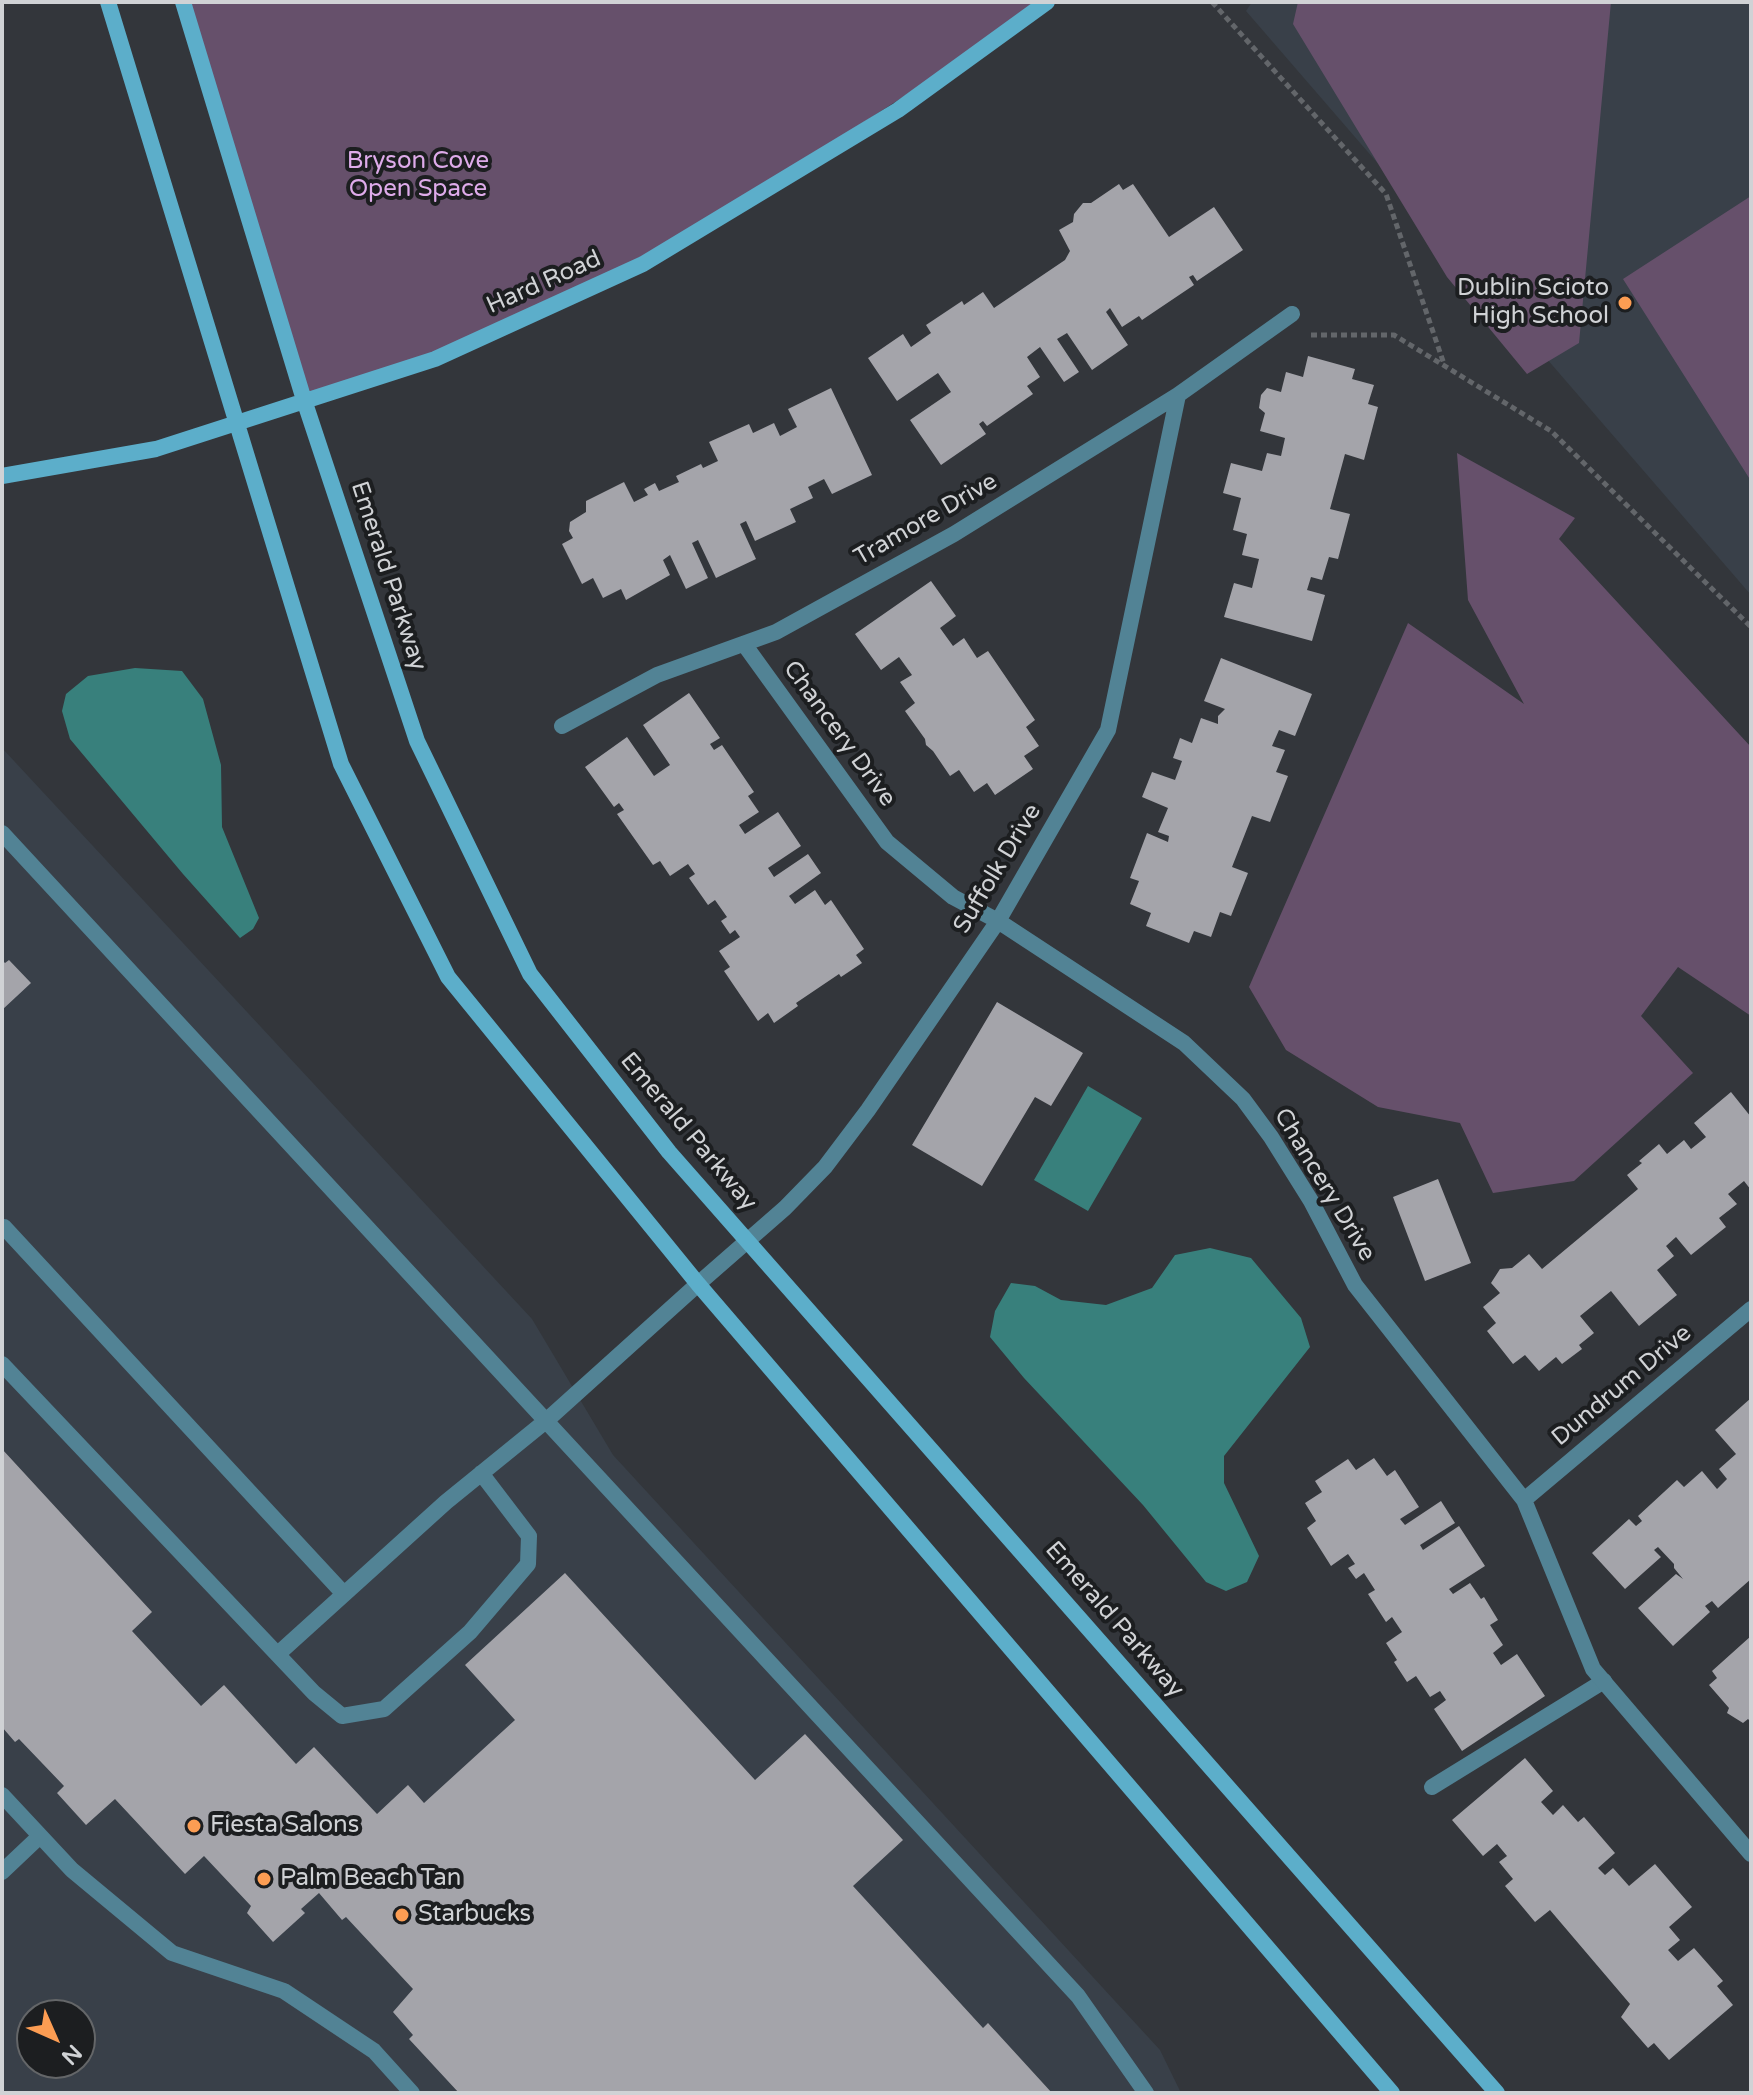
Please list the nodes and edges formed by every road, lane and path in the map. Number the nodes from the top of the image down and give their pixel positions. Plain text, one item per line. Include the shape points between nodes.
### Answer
1 (108, 2) edge
2 (183, 2) edge
3 (1047, 2) edge
4 (1212, 2) edge
5 (1292, 314) dead end
6 (1263, 335) junction
7 (1444, 366) junction
8 (1178, 395) junction
9 (304, 400) junction
10 (236, 421) junction
11 (2, 476) edge
12 (1751, 627) edge
13 (744, 644) junction
14 (562, 726) dead end
15 (2, 833) edge
16 (998, 921) junction
17 (2, 1229) edge
18 (749, 1241) junction
19 (698, 1284) junction
20 (1751, 1309) edge
21 (2, 1364) edge
22 (547, 1420) junction
23 (481, 1473) junction
24 (1524, 1500) junction
25 (344, 1594) junction
26 (279, 1653) junction
27 (1604, 1681) junction
28 (1432, 1787) dead end
29 (2, 1795) edge
30 (40, 1836) junction
31 (1751, 1854) edge
32 (2, 1872) edge
33 (412, 2093) edge
34 (1146, 2093) edge
35 (1392, 2093) edge
36 (1497, 2093) edge

1 - 10 main road
2 - 9 main road, Emerald Parkway
3 - 9 main road, Hard Road via 898,110 643,264 435,359
4 - 7 path via 1386,194
5 - 6 street, Tramore Drive
6 - 7 path via 1394,335
6 - 8 street, Tramore Drive
7 - 12 path via 1551,431
8 - 13 street, Tramore Drive via 954,534 776,632
8 - 16 street, Suffolk Drive via 1108,730
9 - 10 main road, Hard Road
9 - 18 main road, Emerald Parkway via 417,741 530,974 669,1152
10 - 11 main road, Hard Road via 156,449
10 - 19 main road via 341,764 448,977
13 - 14 street, Tramore Drive via 657,675
13 - 16 street, Chancery Drive via 887,842 953,897
15 - 22 street
16 - 18 street, Suffolk Drive via 834,1155
16 - 24 street, Chancery Drive via 1184,1043 1243,1099 1311,1201 1355,1285
17 - 25 street
18 - 19 street, Suffolk Drive
18 - 36 main road, Emerald Parkway
19 - 22 street, Suffolk Drive
19 - 35 main road
20 - 24 street, Dundrum Drive
21 - 26 street
22 - 23 street, Suffolk Drive
22 - 34 street via 1078,1996
23 - 25 street, Suffolk Drive
23 - 26 street via 529,1536 528,1564 438,1661 384,1709 342,1716
24 - 27 street, Chancery Drive via 1593,1669
25 - 26 street, Suffolk Drive
27 - 28 street
27 - 31 street, Chancery Drive
29 - 30 street
30 - 32 street
30 - 33 street via 72,1870 172,1953 284,1991 374,2051

